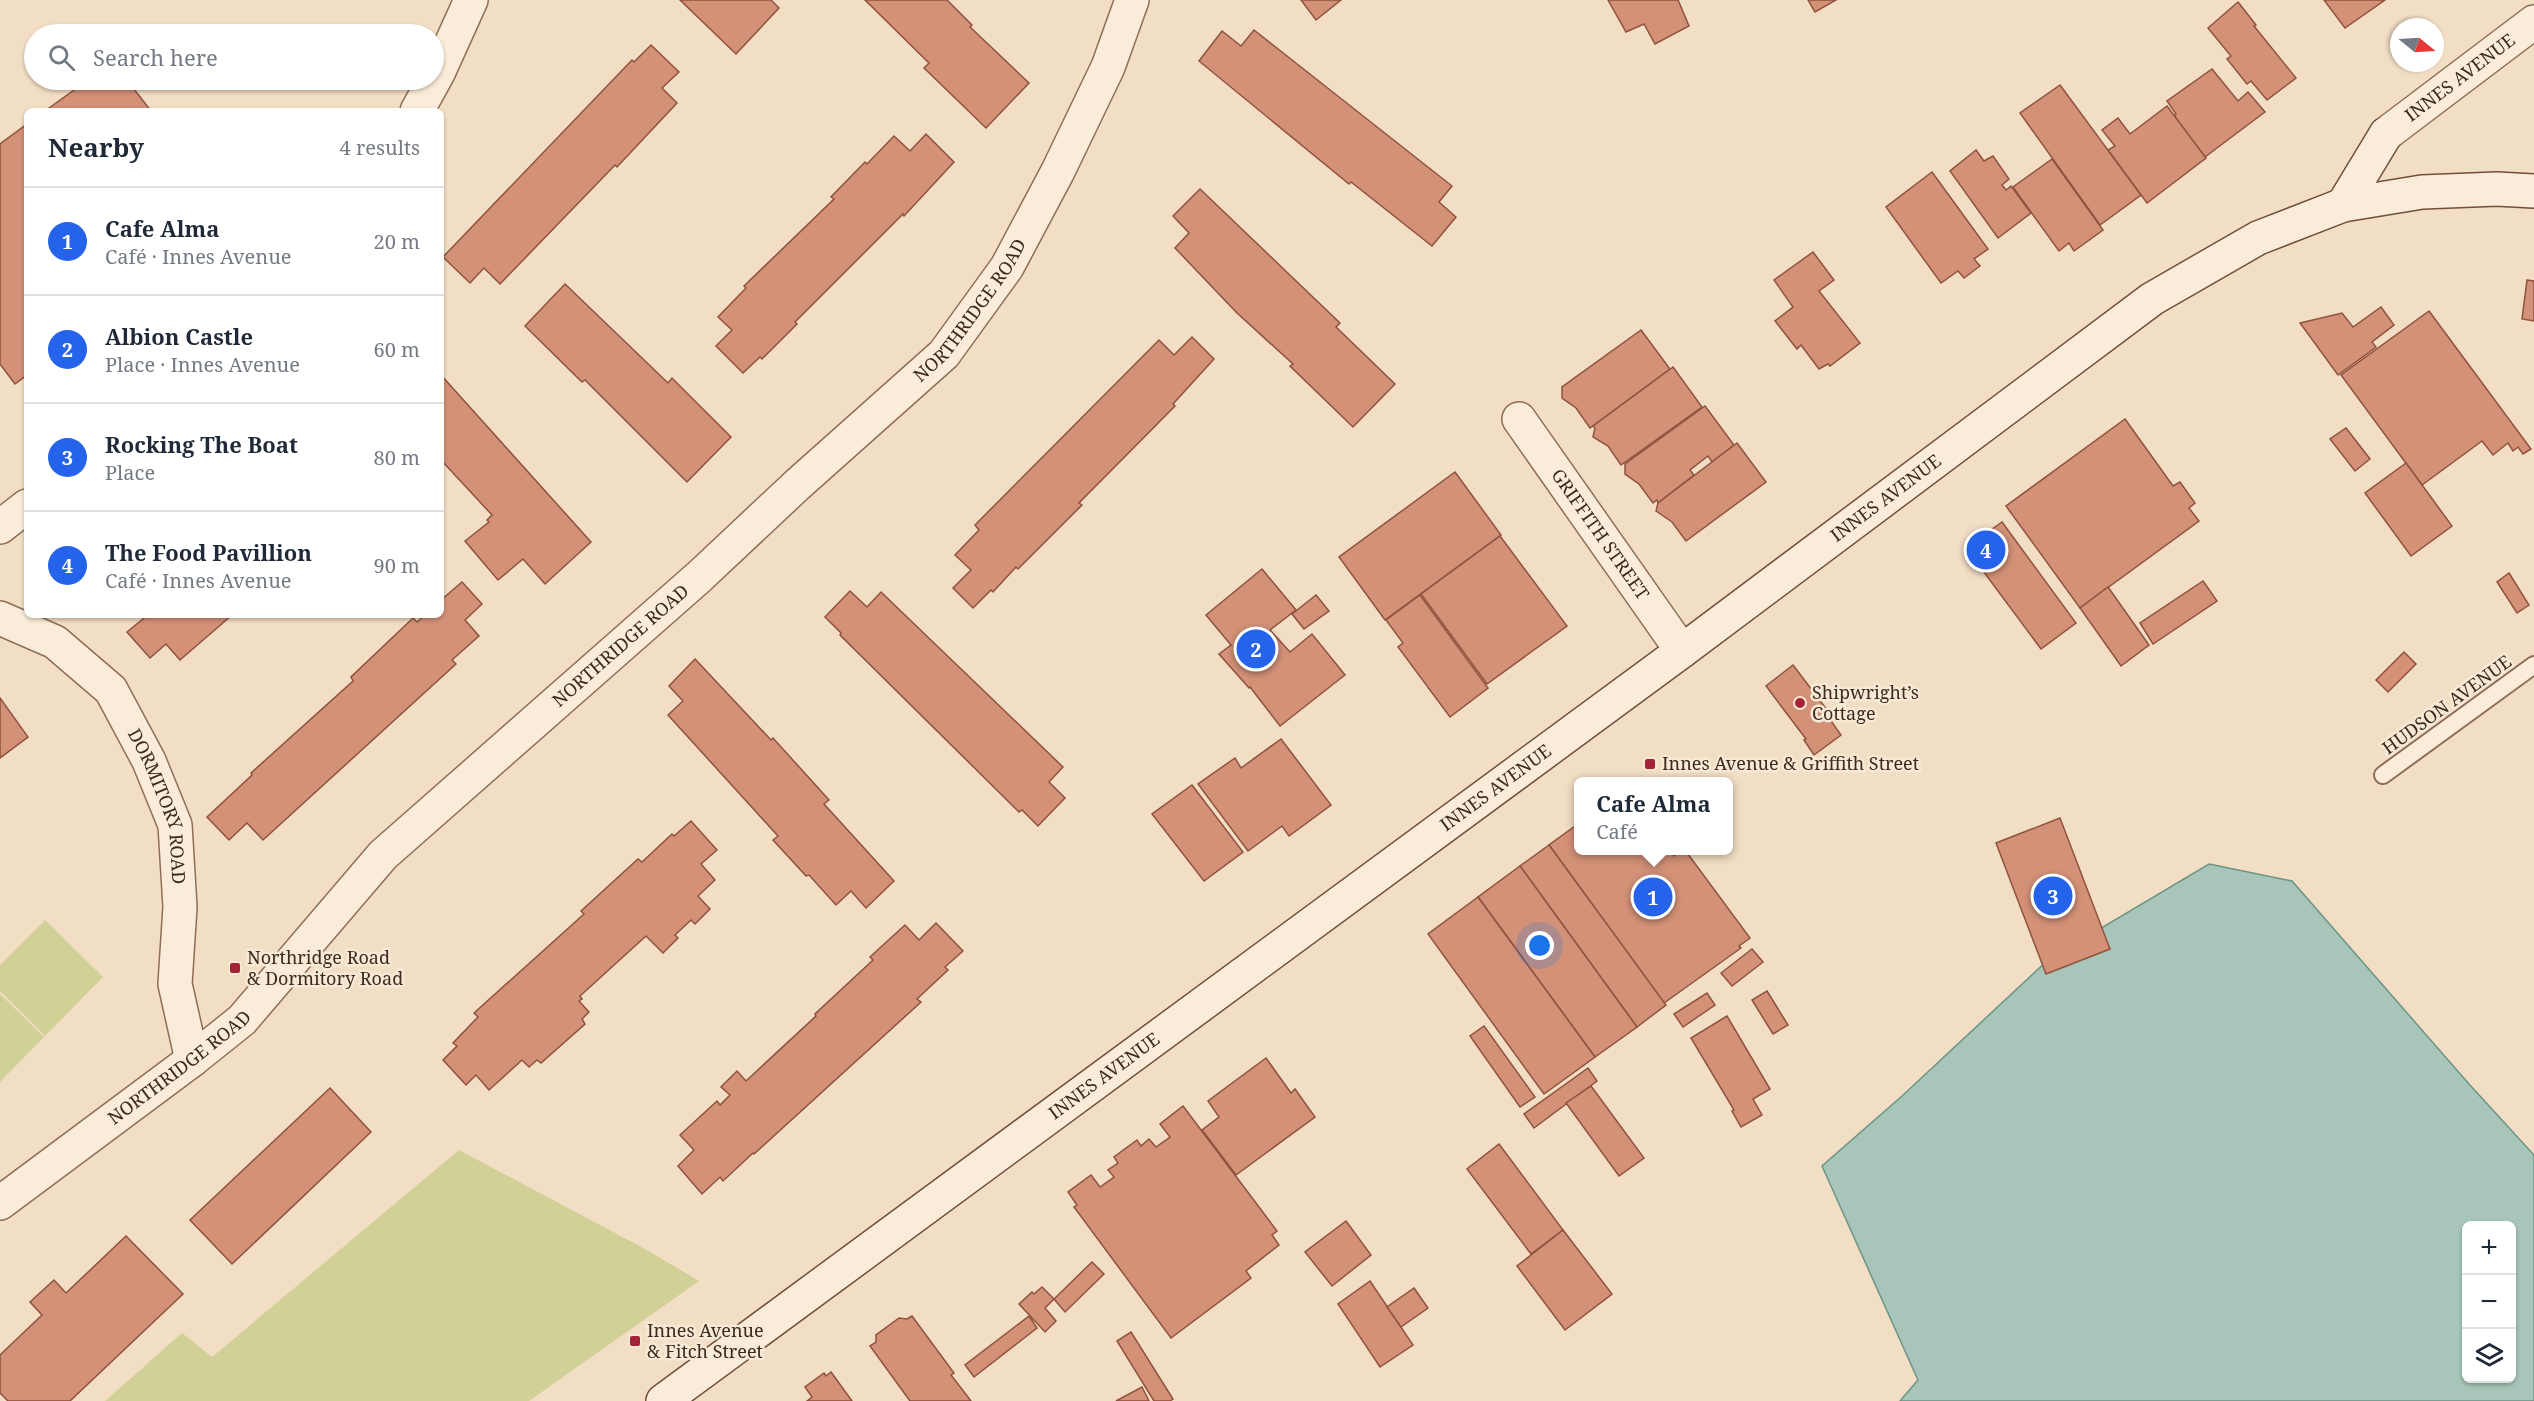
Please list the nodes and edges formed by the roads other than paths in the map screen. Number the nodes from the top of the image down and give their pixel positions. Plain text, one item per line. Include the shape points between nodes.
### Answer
1 (471, 0) edge
2 (1132, 0) edge
3 (2534, 22) edge
4 (444, 60) edge
5 (429, 90) edge
6 (419, 108) edge
7 (2534, 191) edge
8 (2343, 206) junction
9 (1519, 419) dead end
10 (24, 508) edge
11 (0, 527) edge
12 (0, 618) edge
13 (1682, 651) junction
14 (2534, 665) edge
15 (2383, 775) dead end
16 (192, 1060) junction
17 (0, 1203) edge
18 (663, 1401) edge

1 - 4 street
2 - 16 street, NORTHRIDGE ROAD via 1108,67 1058,171 1007,267 944,354 699,577 383,855 242,1020
3 - 8 street, INNES AVENUE via 2386,134
5 - 6 street
7 - 8 street, INNES AVENUE via 2422,192
8 - 13 street, INNES AVENUE via 2258,238 2151,299
9 - 13 street, GRIFFITH STREET
10 - 11 street
12 - 16 street, DORMITORY ROAD via 55,642 111,690 149,761 175,825 180,907 176,984
13 - 18 street, INNES AVENUE
14 - 15 lane, HUDSON AVENUE
16 - 17 street, NORTHRIDGE ROAD

